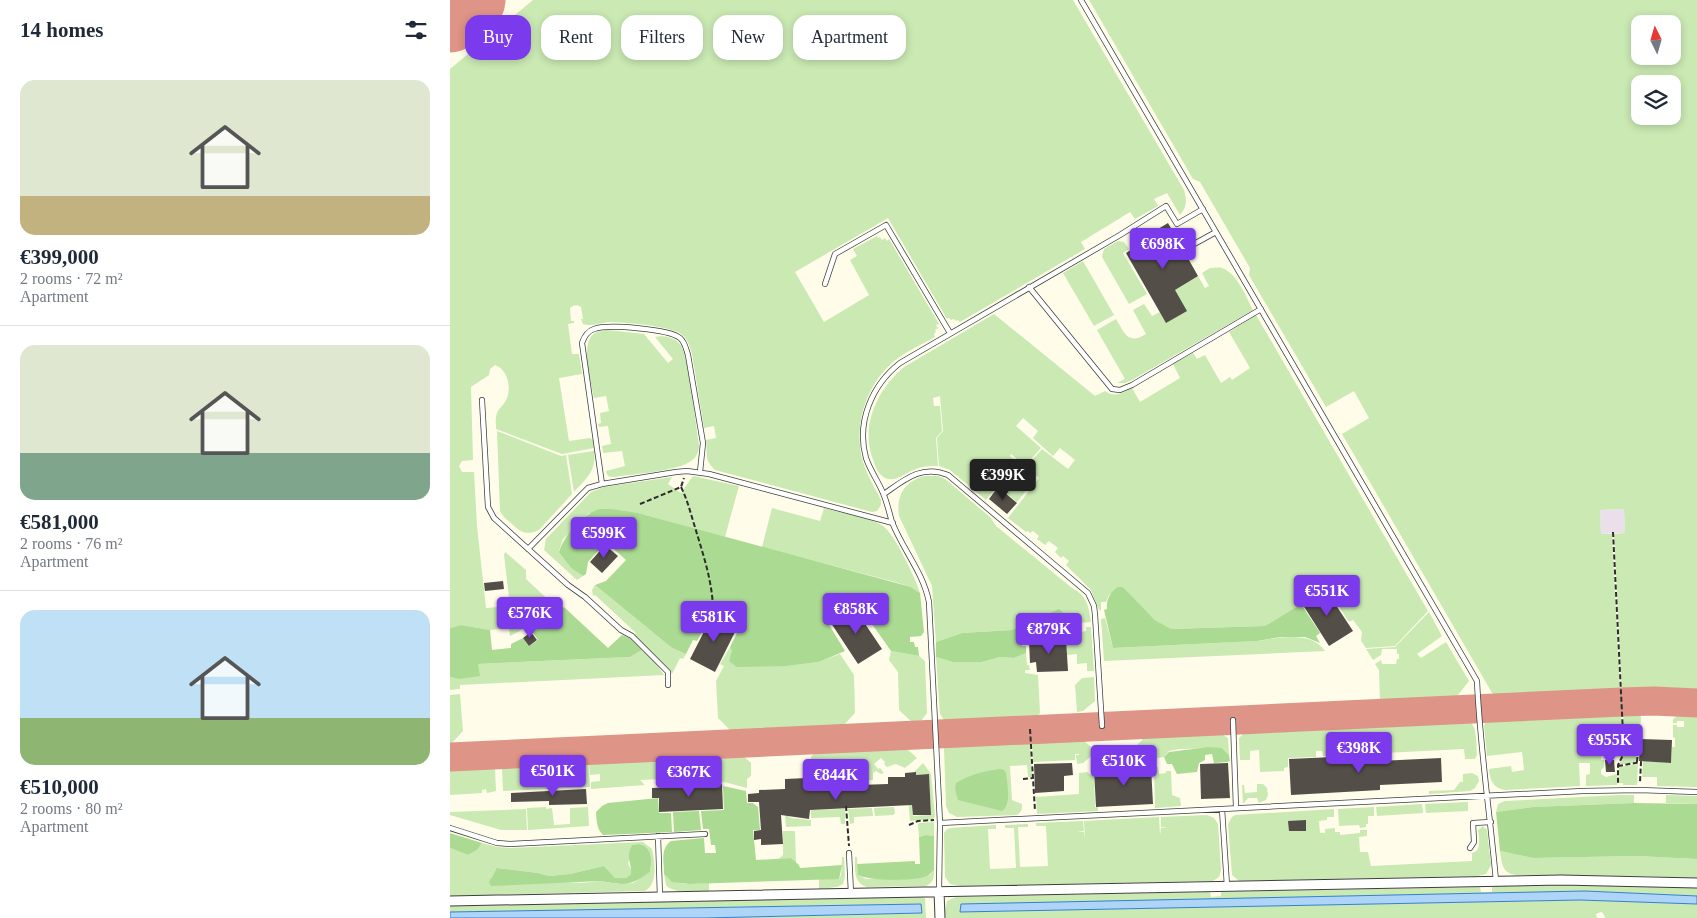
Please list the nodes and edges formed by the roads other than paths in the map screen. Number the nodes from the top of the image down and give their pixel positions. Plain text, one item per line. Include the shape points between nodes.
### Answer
1 (1081, 0) edge
2 (1203, 209) junction
3 (1216, 232) junction
4 (1186, 250) dead end
5 (825, 284) dead end
6 (1029, 287) junction
7 (1261, 309) junction
8 (950, 334) junction
9 (482, 400) dead end
10 (700, 472) junction
11 (602, 484) junction
12 (884, 494) junction
13 (893, 523) junction
14 (528, 549) junction
15 (668, 685) dead end
16 (1233, 720) dead end
17 (1102, 726) dead end
18 (1697, 792) edge
19 (1488, 796) junction
20 (1236, 808) junction
21 (1222, 809) junction
22 (1491, 822) junction
23 (940, 823) junction
24 (450, 828) edge
25 (705, 834) dead end
26 (658, 836) junction
27 (1470, 848) dead end
28 (849, 853) road end
29 (1496, 881) junction
30 (1697, 883) edge
31 (1227, 886) junction
32 (940, 892) junction
33 (851, 893) junction
34 (660, 897) junction
35 (450, 901) edge
36 (940, 918) edge

1 - 2 lane
2 - 3 lane
2 - 6 lane via 1177,224 1166,206
3 - 4 lane
3 - 7 lane
5 - 8 lane via 835,254 886,225
6 - 7 lane via 1112,389 1120,390
6 - 8 lane
7 - 19 lane via 1477,681
8 - 12 lane via 887,373 870,401 864,426 865,451
9 - 14 lane via 488,507 494,518
10 - 11 lane via 687,471
10 - 11 lane via 703,443 684,343 679,337 665,332 607,326 591,330 582,343
10 - 13 lane
11 - 14 lane via 581,494
12 - 13 lane
12 - 17 lane via 915,474 939,471 948,474 1088,592 1096,615
13 - 23 lane via 921,577 929,602
14 - 15 lane via 632,636 668,672
16 - 20 lane
18 - 19 lane via 1618,790
19 - 20 lane
19 - 22 lane
20 - 21 lane
21 - 23 lane
21 - 31 lane
22 - 27 lane via 1473,823 1474,842
22 - 29 lane
23 - 32 lane
24 - 26 lane via 510,844
25 - 26 lane
26 - 34 lane
28 - 33 lane
29 - 30 street
29 - 31 street
31 - 32 street
32 - 33 street
32 - 36 street
33 - 34 street
34 - 35 street

